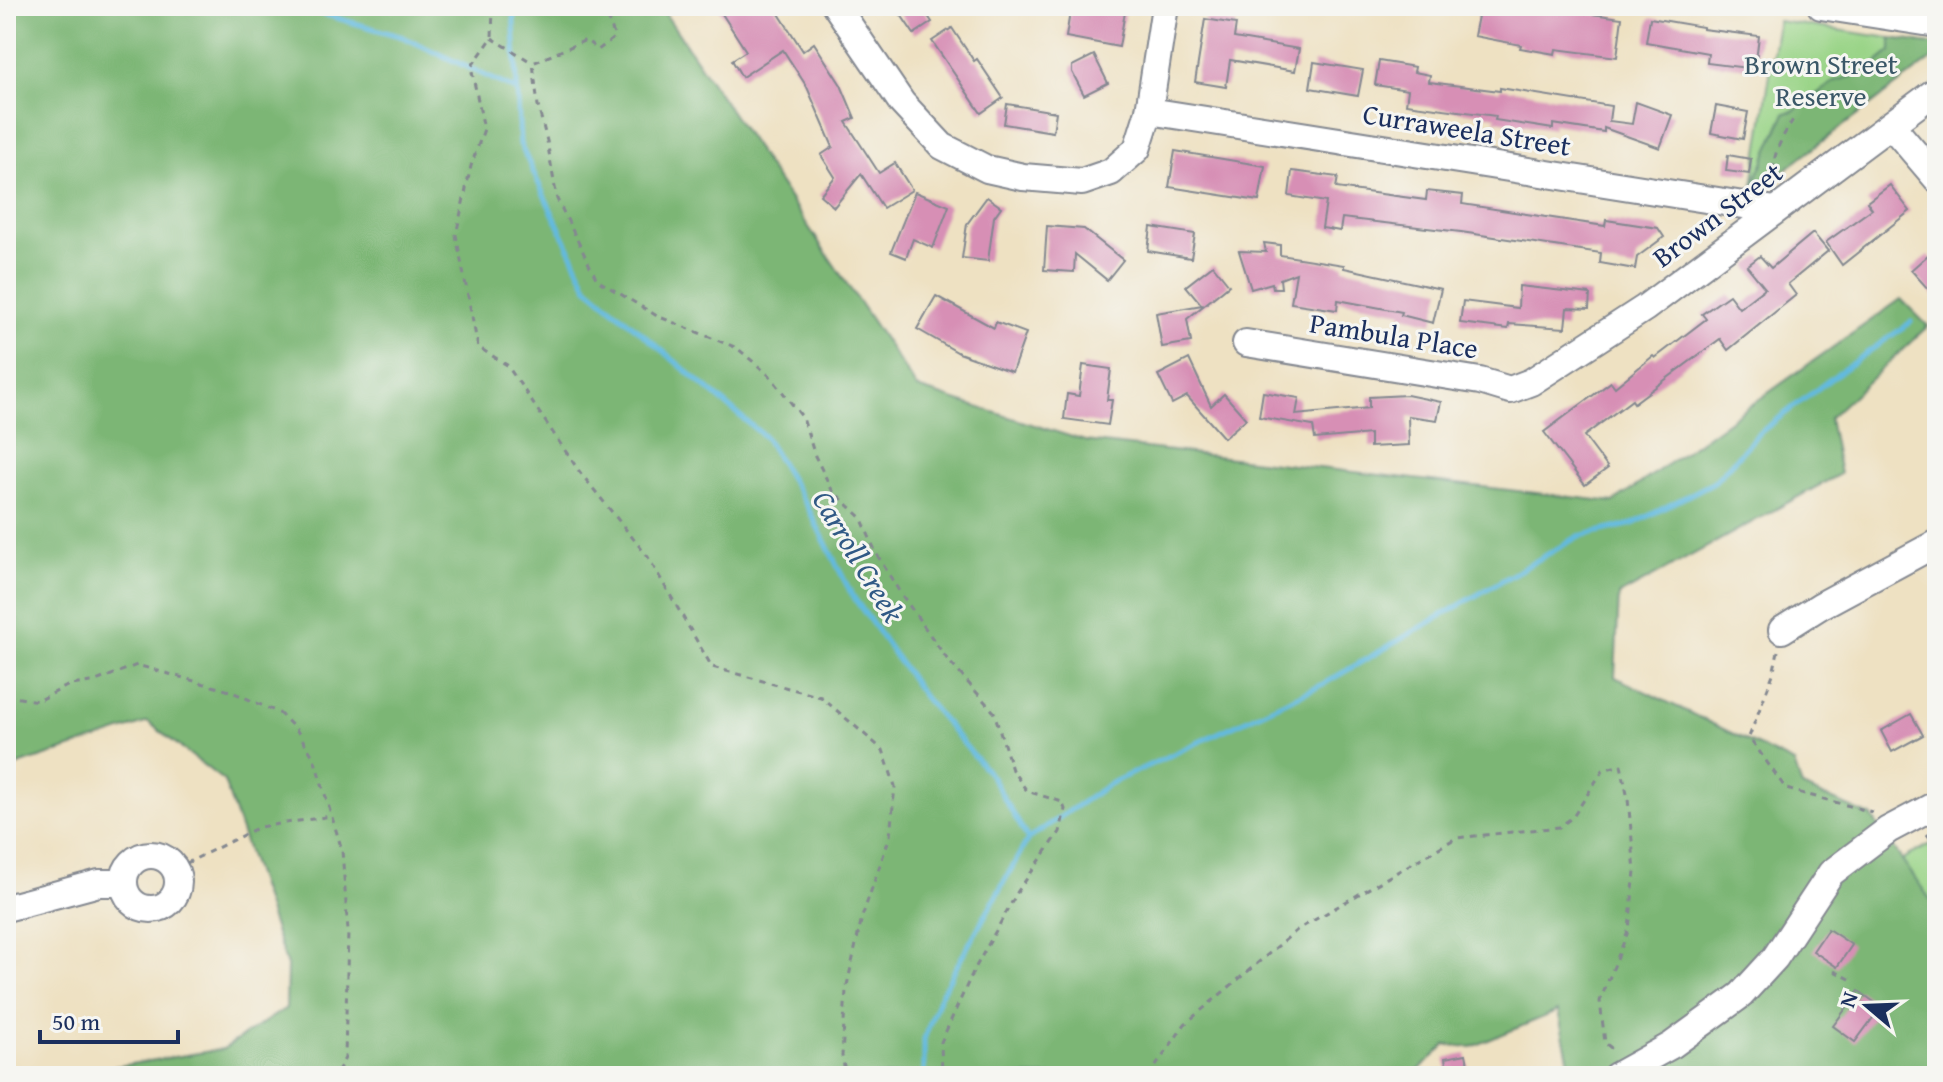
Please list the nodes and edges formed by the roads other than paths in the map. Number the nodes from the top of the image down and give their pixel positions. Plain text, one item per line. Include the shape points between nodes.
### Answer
1 (836, 6) edge
2 (1165, 6) edge
3 (1821, 6) edge
4 (1937, 24) edge
5 (1937, 90) edge
6 (1149, 111) junction
7 (1891, 125) junction
8 (1937, 179) edge
9 (1779, 207) junction
10 (1246, 343) dead end
11 (1531, 382) joint
12 (1937, 543) edge
13 (1782, 630) dead end
14 (1937, 804) edge
15 (123, 883) junction
16 (6, 908) edge
17 (1625, 1071) edge

1 - 6 street via 902,103 942,146 987,169 1082,182 1111,172 1137,149
2 - 6 street
3 - 4 street
5 - 7 street, Brown Street
6 - 9 street, Curraweela Street
7 - 8 street
7 - 9 street, Brown Street
9 - 11 street, Brown Street via 1645,308
10 - 11 street, Pambula Place via 1510,390
12 - 13 street
14 - 17 street via 1888,830 1831,873 1775,958 1741,995 1672,1045
15 - 15 street via 131,902 155,909 170,901 178,877 163,857 146,855 131,862
15 - 16 street via 99,883

